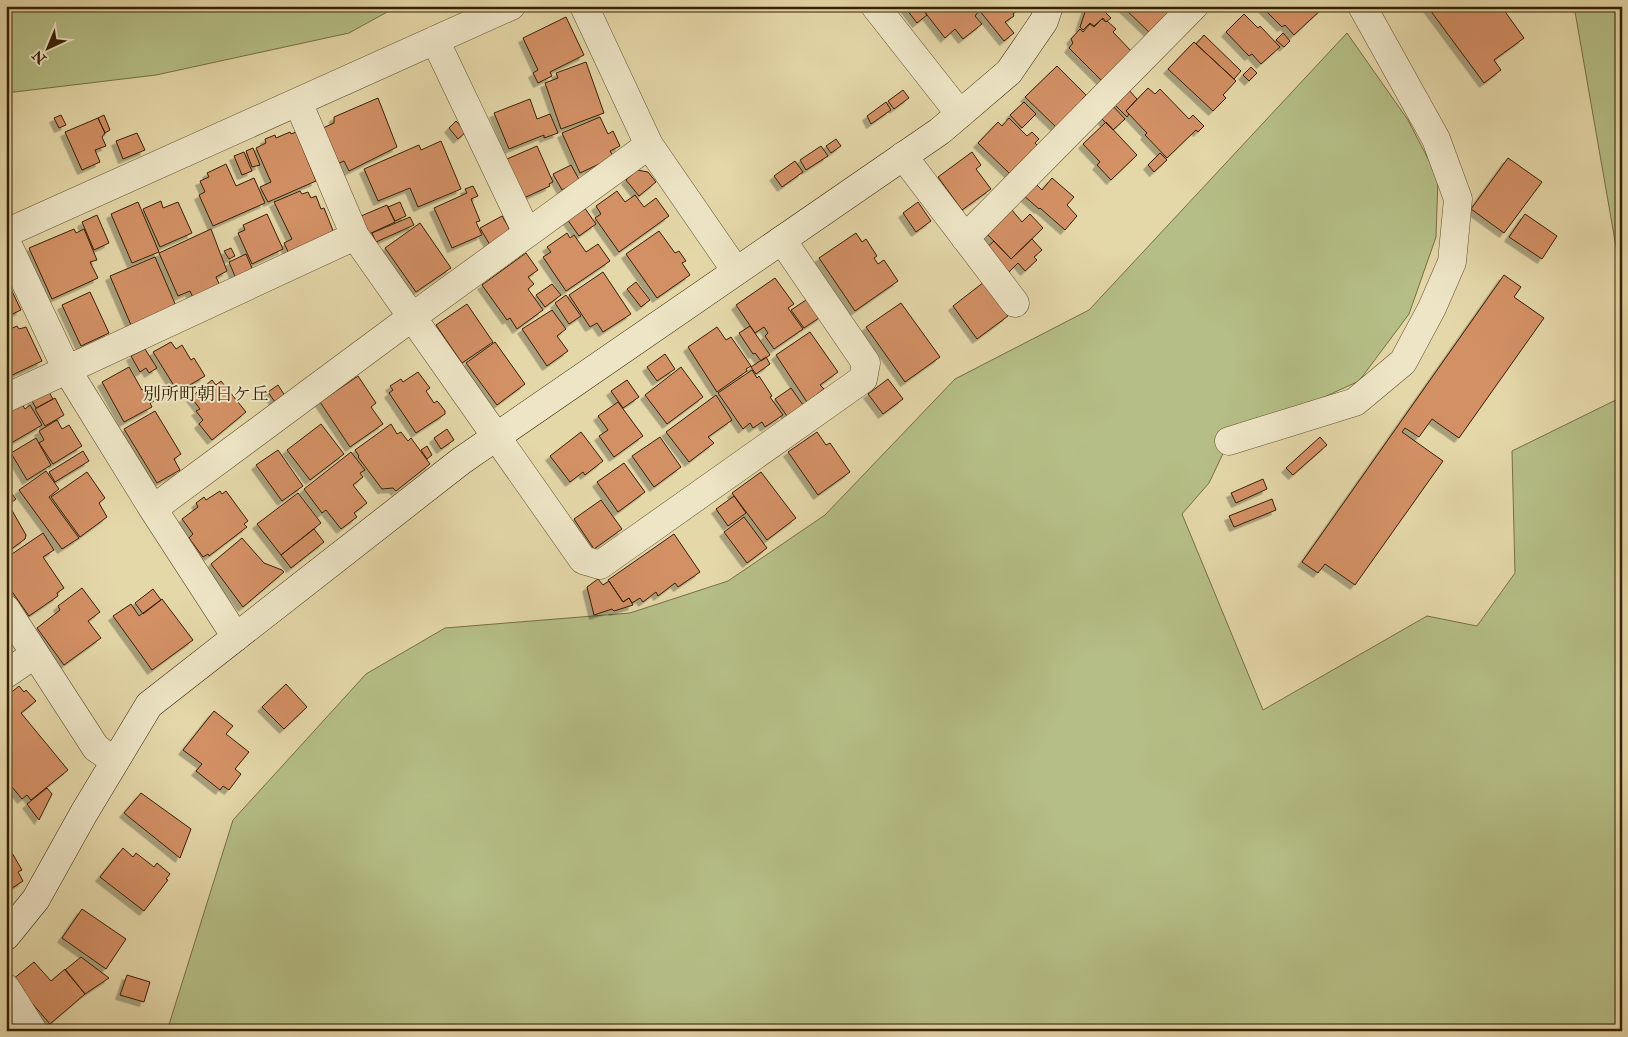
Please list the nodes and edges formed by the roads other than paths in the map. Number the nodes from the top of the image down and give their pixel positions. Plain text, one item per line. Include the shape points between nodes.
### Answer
1 (511, 6) edge
2 (584, 6) edge
3 (875, 6) edge
4 (1049, 6) edge
5 (1194, 6) edge
6 (1362, 6) edge
7 (435, 40) junction
8 (298, 102) junction
9 (960, 114) junction
10 (648, 145) junction
11 (903, 156) junction
12 (6, 233) edge
13 (527, 233) junction
14 (355, 236) junction
15 (965, 238) junction
16 (782, 240) junction
17 (6, 241) edge
18 (736, 271) junction
19 (1015, 304) dead end
20 (412, 316) junction
21 (67, 370) junction
22 (6, 398) edge
23 (497, 436) junction
24 (1229, 441) dead end
25 (153, 509) junction
26 (6, 609) edge
27 (236, 637) junction
28 (35, 654) junction
29 (6, 674) edge
30 (115, 761) junction
31 (6, 936) edge
32 (6, 988) edge
33 (34, 1031) edge

1 - 7 street
2 - 10 street
3 - 9 street
4 - 9 street via 1044,21 1008,72
5 - 15 street
6 - 24 street via 1436,139 1458,199 1452,262 1403,362 1355,402
7 - 8 street
7 - 13 street
8 - 12 street
8 - 14 street
9 - 11 street
10 - 13 street
10 - 18 street
11 - 15 street
11 - 16 street
13 - 20 street
14 - 20 street
14 - 21 street
15 - 19 street
16 - 18 street
16 - 23 street via 866,363 863,379 600,565 583,560
17 - 21 street
18 - 23 street
20 - 23 street
20 - 25 street
21 - 22 street
21 - 25 street
23 - 27 street
25 - 27 street
26 - 28 street
27 - 30 street via 149,705
28 - 29 street
28 - 30 street via 96,748
30 - 31 street via 36,899
32 - 33 street

